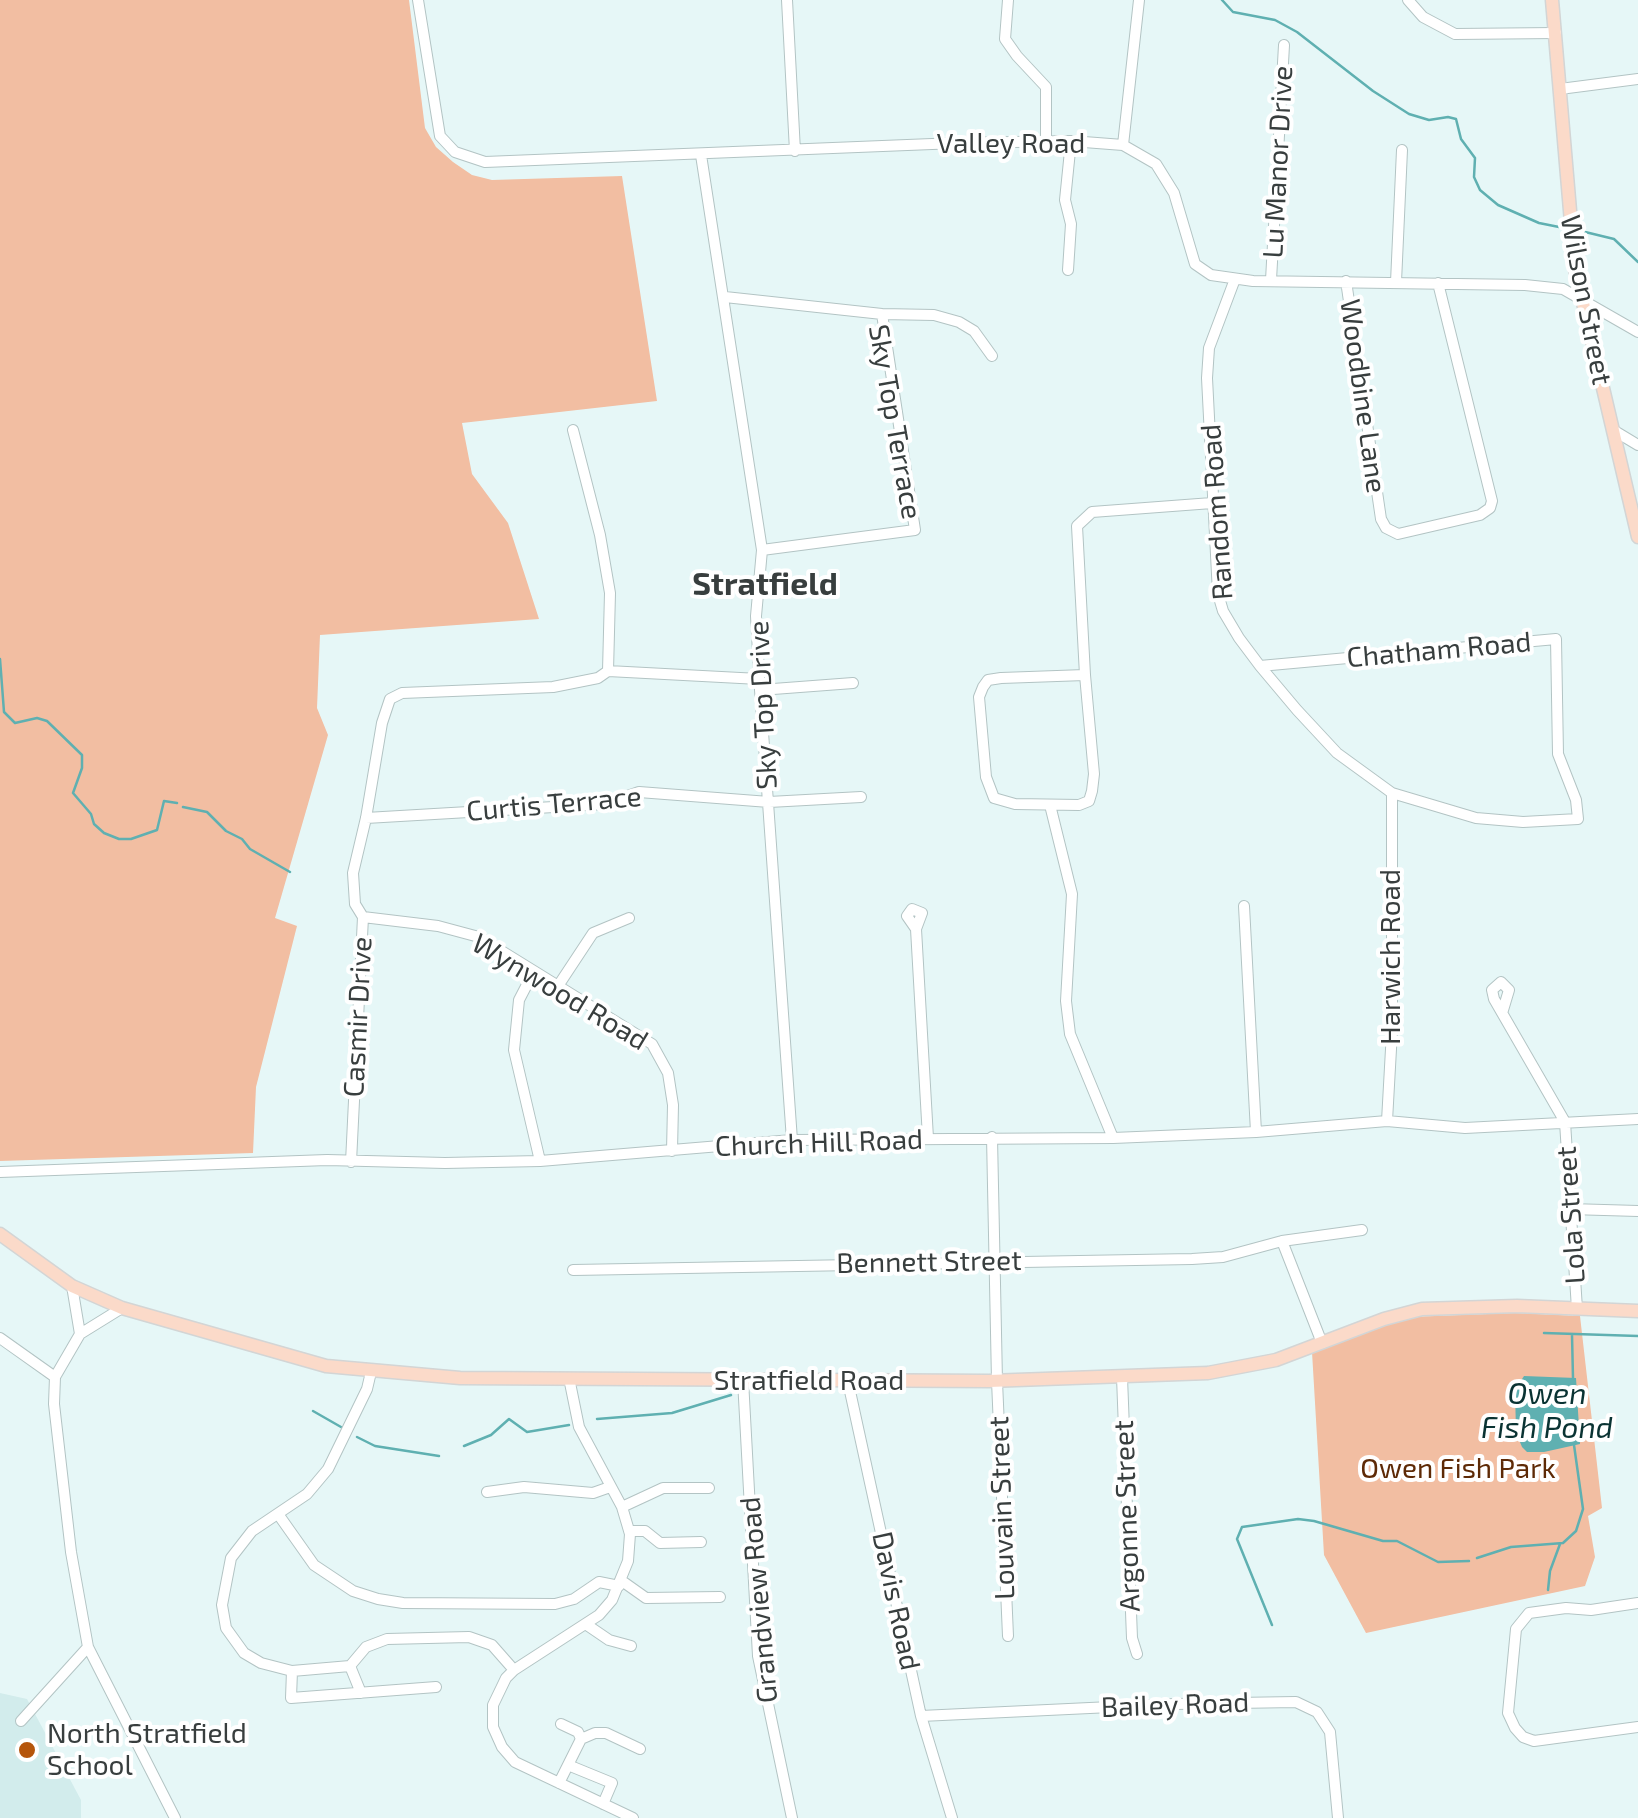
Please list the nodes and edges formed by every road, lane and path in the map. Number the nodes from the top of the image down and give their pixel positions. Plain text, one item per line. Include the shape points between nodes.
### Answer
1 (418, 0) edge
2 (787, 0) edge
3 (1008, 0) edge
4 (1139, 0) edge
5 (1408, 0) edge
6 (1552, 0) edge
7 (1556, 33) junction
8 (1284, 44) dead end
9 (1638, 78) edge
10 (1560, 89) junction
11 (1046, 140) junction
12 (1071, 141) junction
13 (1123, 145) junction
14 (1402, 150) dead end
15 (795, 151) junction
16 (702, 154) junction
17 (1068, 270) dead end
18 (1235, 279) junction
19 (1272, 280) junction
20 (1346, 281) junction
21 (1396, 282) junction
22 (1438, 284) junction
23 (725, 297) junction
24 (1581, 300) junction
25 (882, 314) junction
26 (1638, 332) edge
27 (992, 356) dead end
28 (573, 430) dead end
29 (1613, 430) junction
30 (1638, 444) edge
31 (1212, 502) junction
32 (1638, 537) edge
33 (762, 550) junction
34 (1260, 666) junction
35 (608, 671) junction
36 (1085, 675) junction
37 (853, 683) dead end
38 (759, 684) junction
39 (1392, 793) junction
40 (861, 797) dead end
41 (769, 802) junction
42 (1050, 805) junction
43 (366, 818) junction
44 (1578, 819) joint
45 (1244, 906) dead end
46 (363, 917) junction
47 (629, 918) dead end
48 (916, 930) dead end
49 (532, 973) junction
50 (558, 986) junction
51 (1503, 1010) dead end
52 (1638, 1119) edge
53 (1387, 1121) junction
54 (1565, 1122) junction
55 (1256, 1132) junction
56 (992, 1137) junction
57 (928, 1138) junction
58 (1113, 1138) junction
59 (792, 1140) junction
60 (672, 1150) junction
61 (540, 1161) junction
62 (351, 1162) junction
63 (0, 1172) edge
64 (1570, 1209) junction
65 (1638, 1211) edge
66 (1362, 1230) dead end
67 (0, 1234) edge
68 (1282, 1241) junction
69 (996, 1262) junction
70 (574, 1270) dead end
71 (72, 1286) junction
72 (122, 1308) junction
73 (1577, 1308) junction
74 (1638, 1311) edge
75 (80, 1334) junction
76 (0, 1338) edge
77 (1322, 1342) junction
78 (372, 1372) junction
79 (55, 1377) junction
80 (1122, 1377) junction
81 (570, 1378) junction
82 (743, 1380) junction
83 (997, 1381) junction
84 (848, 1382) junction
85 (610, 1487) junction
86 (709, 1488) dead end
87 (487, 1492) dead end
88 (622, 1507) junction
89 (278, 1514) junction
90 (629, 1531) junction
91 (702, 1542) dead end
92 (620, 1584) junction
93 (720, 1598) dead end
94 (1638, 1602) edge
95 (587, 1625) junction
96 (1008, 1636) dead end
97 (631, 1646) dead end
98 (88, 1647) junction
99 (1138, 1654) dead end
100 (350, 1666) junction
101 (292, 1670) junction
102 (514, 1670) junction
103 (436, 1688) dead end
104 (361, 1694) junction
105 (921, 1716) junction
106 (22, 1721) dead end
107 (561, 1724) dead end
108 (1638, 1727) edge
109 (581, 1739) junction
110 (640, 1750) dead end
111 (568, 1765) junction
112 (558, 1783) junction
113 (603, 1804) junction
114 (176, 1818) edge
115 (633, 1818) edge
116 (792, 1818) edge
117 (952, 1818) edge
118 (1338, 1818) edge

1 - 16 street, Valley Road via 435,118 455,152 484,162
2 - 15 street
3 - 11 street via 1005,39 1046,87
4 - 13 street
5 - 7 street via 1454,34
6 - 7 main road, Wilson Street
7 - 10 main road, Wilson Street
8 - 19 street, Lu Manor Drive
9 - 10 street
10 - 24 main road, Wilson Street
11 - 12 street, Valley Road
11 - 15 street, Valley Road
12 - 13 street, Valley Road
12 - 17 street
13 - 18 street, Valley Road via 1156,164 1174,193 1198,267
14 - 21 street
15 - 16 street, Valley Road
16 - 23 street, Sky Top Drive
18 - 19 street, Valley Road
18 - 31 street, Random Road via 1208,358
19 - 20 street, Valley Road
20 - 21 street, Valley Road
20 - 22 street, Woodbine Lane via 1382,519 1398,534 1480,515 1492,501
21 - 22 street, Valley Road
22 - 24 street, Valley Road via 1563,288
23 - 25 street, Sky Top Terrace
23 - 33 street, Sky Top Drive
24 - 26 street, Valley Road
24 - 29 main road, Wilson Street
25 - 27 street via 959,322
25 - 33 street, Sky Top Terrace via 915,530
28 - 35 street via 610,593
29 - 30 street
29 - 32 main road, Wilson Street
31 - 34 street, Random Road via 1220,604
31 - 36 street via 1092,512 1078,526
33 - 38 street, Sky Top Drive
34 - 39 street, Random Road via 1337,753
34 - 44 street, Chatham Road via 1556,639 1558,754
35 - 38 street
35 - 43 street, Casmir Drive via 553,687 402,693 390,699
36 - 42 street via 1092,791 1079,805
36 - 42 street via 988,680 979,697 994,798
37 - 38 street
38 - 41 street, Sky Top Drive
39 - 44 street, Random Road via 1476,818
39 - 53 street, Harwich Road
40 - 41 street, Curtis Terrace
41 - 43 street, Curtis Terrace via 639,792 605,804
41 - 59 street, Sky Top Drive
42 - 58 street via 1072,894 1070,1034
43 - 46 street, Casmir Drive via 352,874
45 - 55 street
46 - 49 street, Wynwood Road via 479,938
46 - 62 street, Casmir Drive
47 - 50 street via 593,934
48 - 57 street
49 - 50 street, Wynwood Road
49 - 61 street via 519,1000 514,1050
50 - 60 street, Wynwood Road via 652,1044 668,1073
51 - 54 street
52 - 54 street, Church Hill Road
53 - 54 street, Church Hill Road via 1465,1128
53 - 55 street, Church Hill Road
54 - 64 street, Lola Street
55 - 58 street, Church Hill Road
56 - 57 street, Church Hill Road
56 - 58 street, Church Hill Road
56 - 69 street, Louvain Street
57 - 59 street, Church Hill Road
59 - 60 street, Church Hill Road
60 - 61 street, Church Hill Road
61 - 62 street, Church Hill Road
62 - 63 street, Church Hill Road
64 - 65 street
64 - 73 street, Lola Street
66 - 68 street, Bennett Street
67 - 71 main road, Stratfield Road
68 - 69 street, Bennett Street via 1223,1257
68 - 77 street
69 - 70 street, Bennett Street
69 - 83 street, Louvain Street
71 - 72 main road, Stratfield Road
71 - 75 street
72 - 75 street
72 - 78 main road, Stratfield Road via 283,1355
73 - 74 main road, Stratfield Road
73 - 77 main road, Stratfield Road via 1422,1309
75 - 79 street
76 - 79 street
77 - 80 main road, Stratfield Road via 1242,1369
78 - 81 main road, Stratfield Road
78 - 89 street via 328,1469
79 - 98 street
80 - 83 main road, Stratfield Road
80 - 99 street, Argonne Street via 1132,1638
81 - 82 main road, Stratfield Road
81 - 85 street via 579,1426
82 - 84 main road, Stratfield Road
82 - 116 street, Grandview Road via 758,1656
83 - 84 main road, Stratfield Road
83 - 96 street, Louvain Street
84 - 105 street, Davis Road
85 - 87 street via 593,1493 524,1487
85 - 88 street
86 - 88 street via 663,1488
88 - 90 street
89 - 92 street via 314,1565 352,1591 378,1599 555,1604 599,1582
89 - 101 street via 252,1531 231,1558 222,1605 226,1628 244,1653
90 - 91 street via 644,1531 660,1543
90 - 92 street
92 - 93 street via 646,1598
92 - 95 street
94 - 108 street via 1529,1613 1516,1630 1508,1714 1534,1741
95 - 97 street
95 - 102 street
98 - 106 street
98 - 114 street
100 - 101 street
100 - 102 street via 366,1646 387,1639 469,1637 492,1644
100 - 104 street
101 - 104 street via 291,1698
102 - 112 street via 496,1697 494,1734 515,1762
103 - 104 street
105 - 117 street, Davis Road
105 - 118 street, Bailey Road via 1296,1702 1317,1712 1330,1732
107 - 109 street
109 - 110 street via 606,1733
109 - 111 street
111 - 112 street
111 - 113 street via 612,1783
112 - 113 street
113 - 115 street

